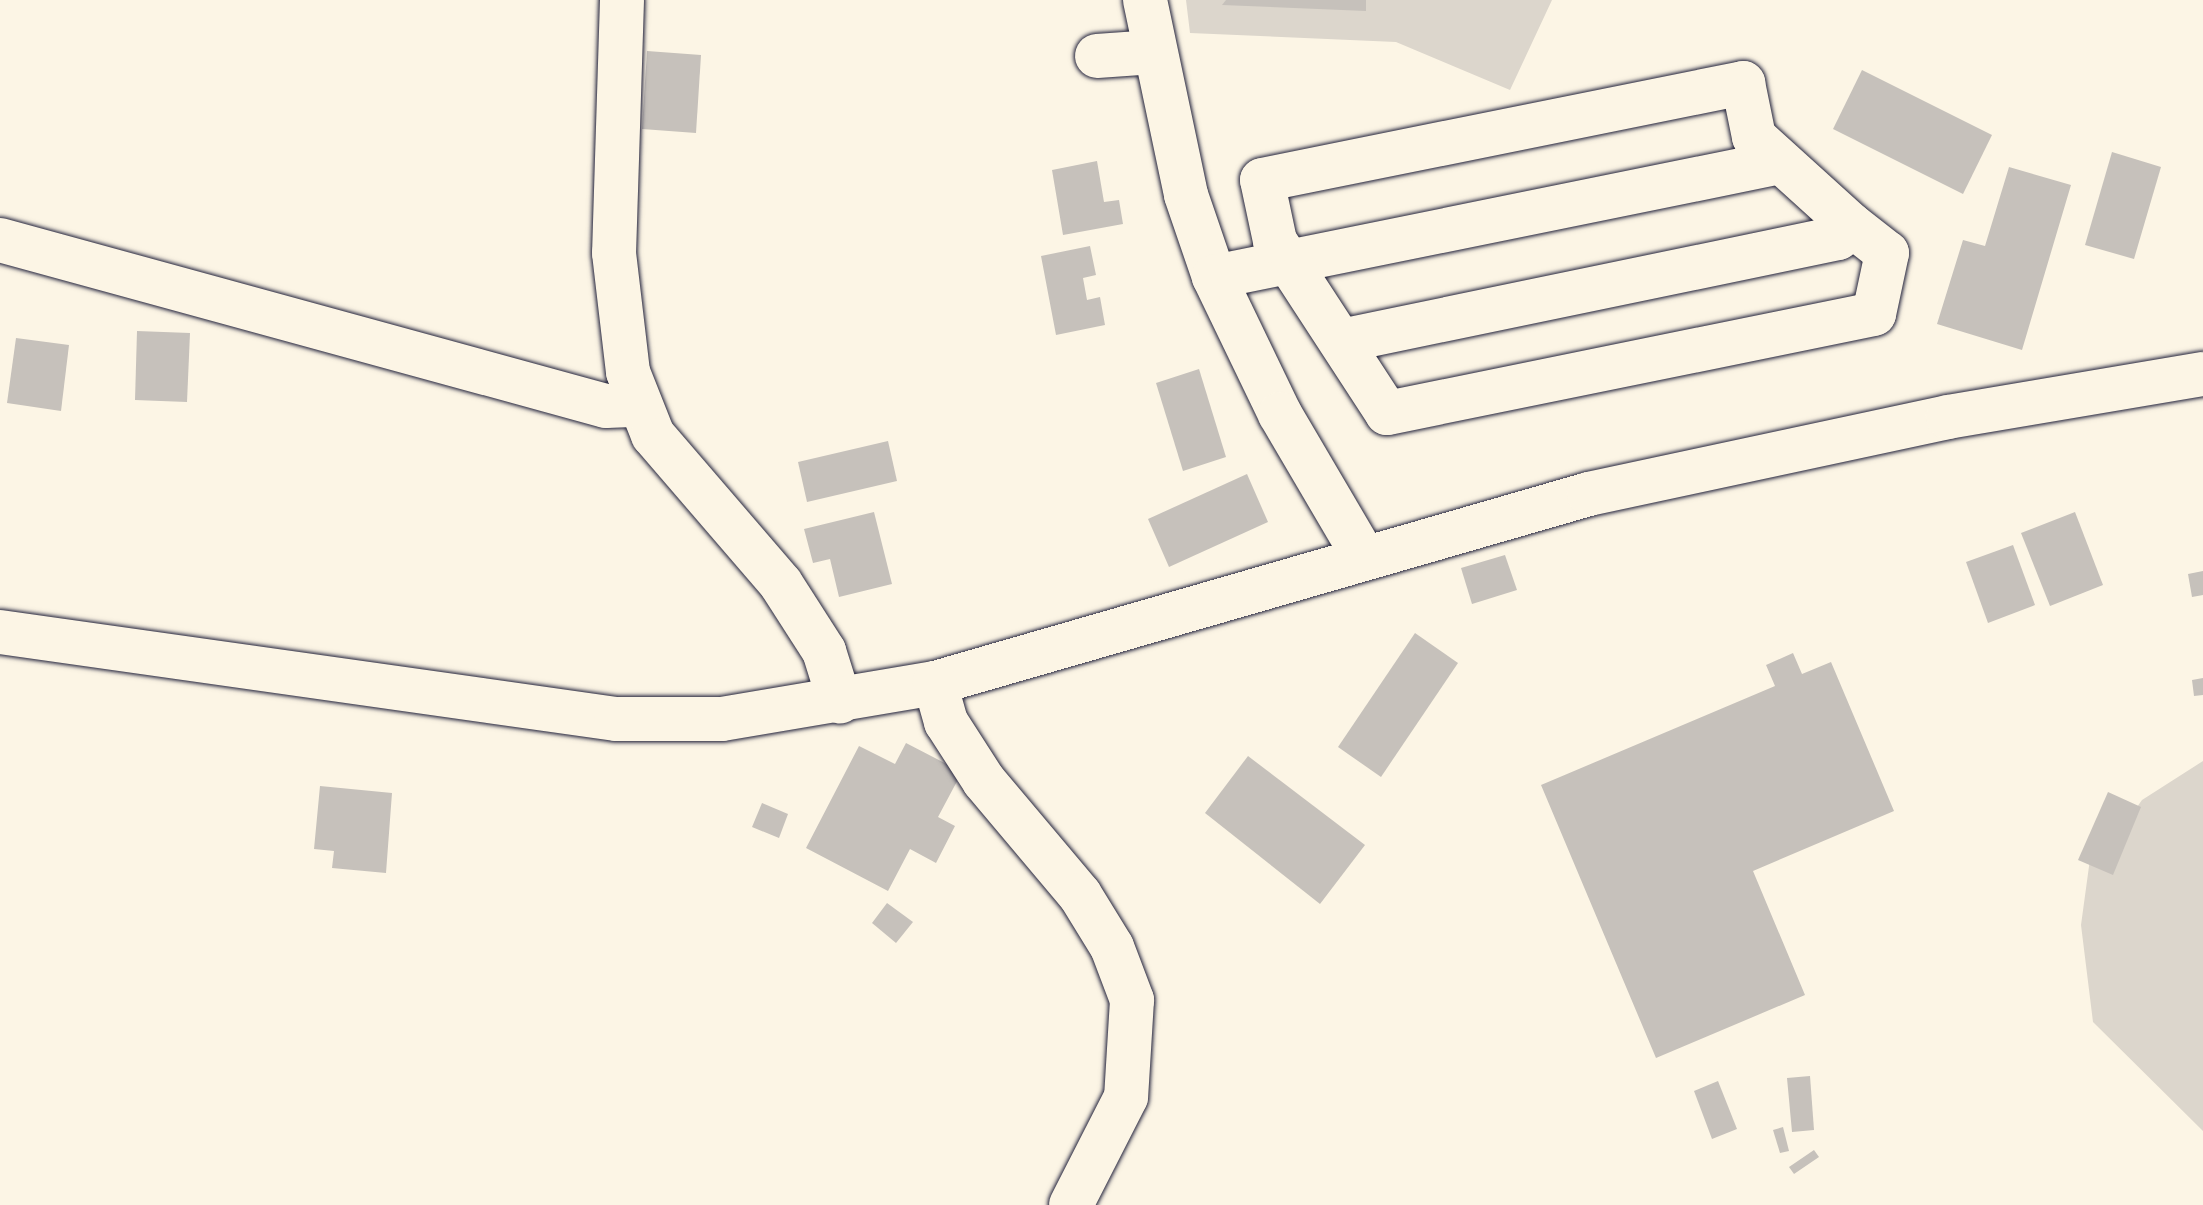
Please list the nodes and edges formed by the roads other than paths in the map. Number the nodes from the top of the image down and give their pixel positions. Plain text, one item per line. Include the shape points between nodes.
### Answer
1 (622, 0) edge
2 (1145, 0) edge
3 (1154, 52) junction
4 (1097, 56) dead end
5 (1776, 163) junction
6 (1850, 224) junction
7 (0, 240) edge
8 (1288, 262) junction
9 (1214, 277) junction
10 (1341, 341) junction
11 (2203, 374) edge
12 (639, 405) junction
13 (1364, 557) junction
14 (0, 632) edge
15 (935, 683) junction
16 (840, 702) junction
17 (1077, 1202) edge

1 - 12 street via 614,253
2 - 3 street
3 - 4 street
3 - 9 street via 1186,195
5 - 6 street
5 - 8 street
5 - 8 street via 1754,137 1743,83 1262,180 1275,241
6 - 10 street via 1838,238
6 - 10 street via 1887,253 1874,314 1387,413
7 - 12 street via 606,406
8 - 9 street
8 - 10 street
9 - 13 street via 1280,414
11 - 13 street via 1948,417 1605,491
12 - 16 street via 653,435 781,584 824,651
13 - 15 street
14 - 16 street via 616,719 722,719
15 - 16 street
15 - 17 street via 946,722 984,781 1080,895 1112,947 1132,1000 1126,1097

